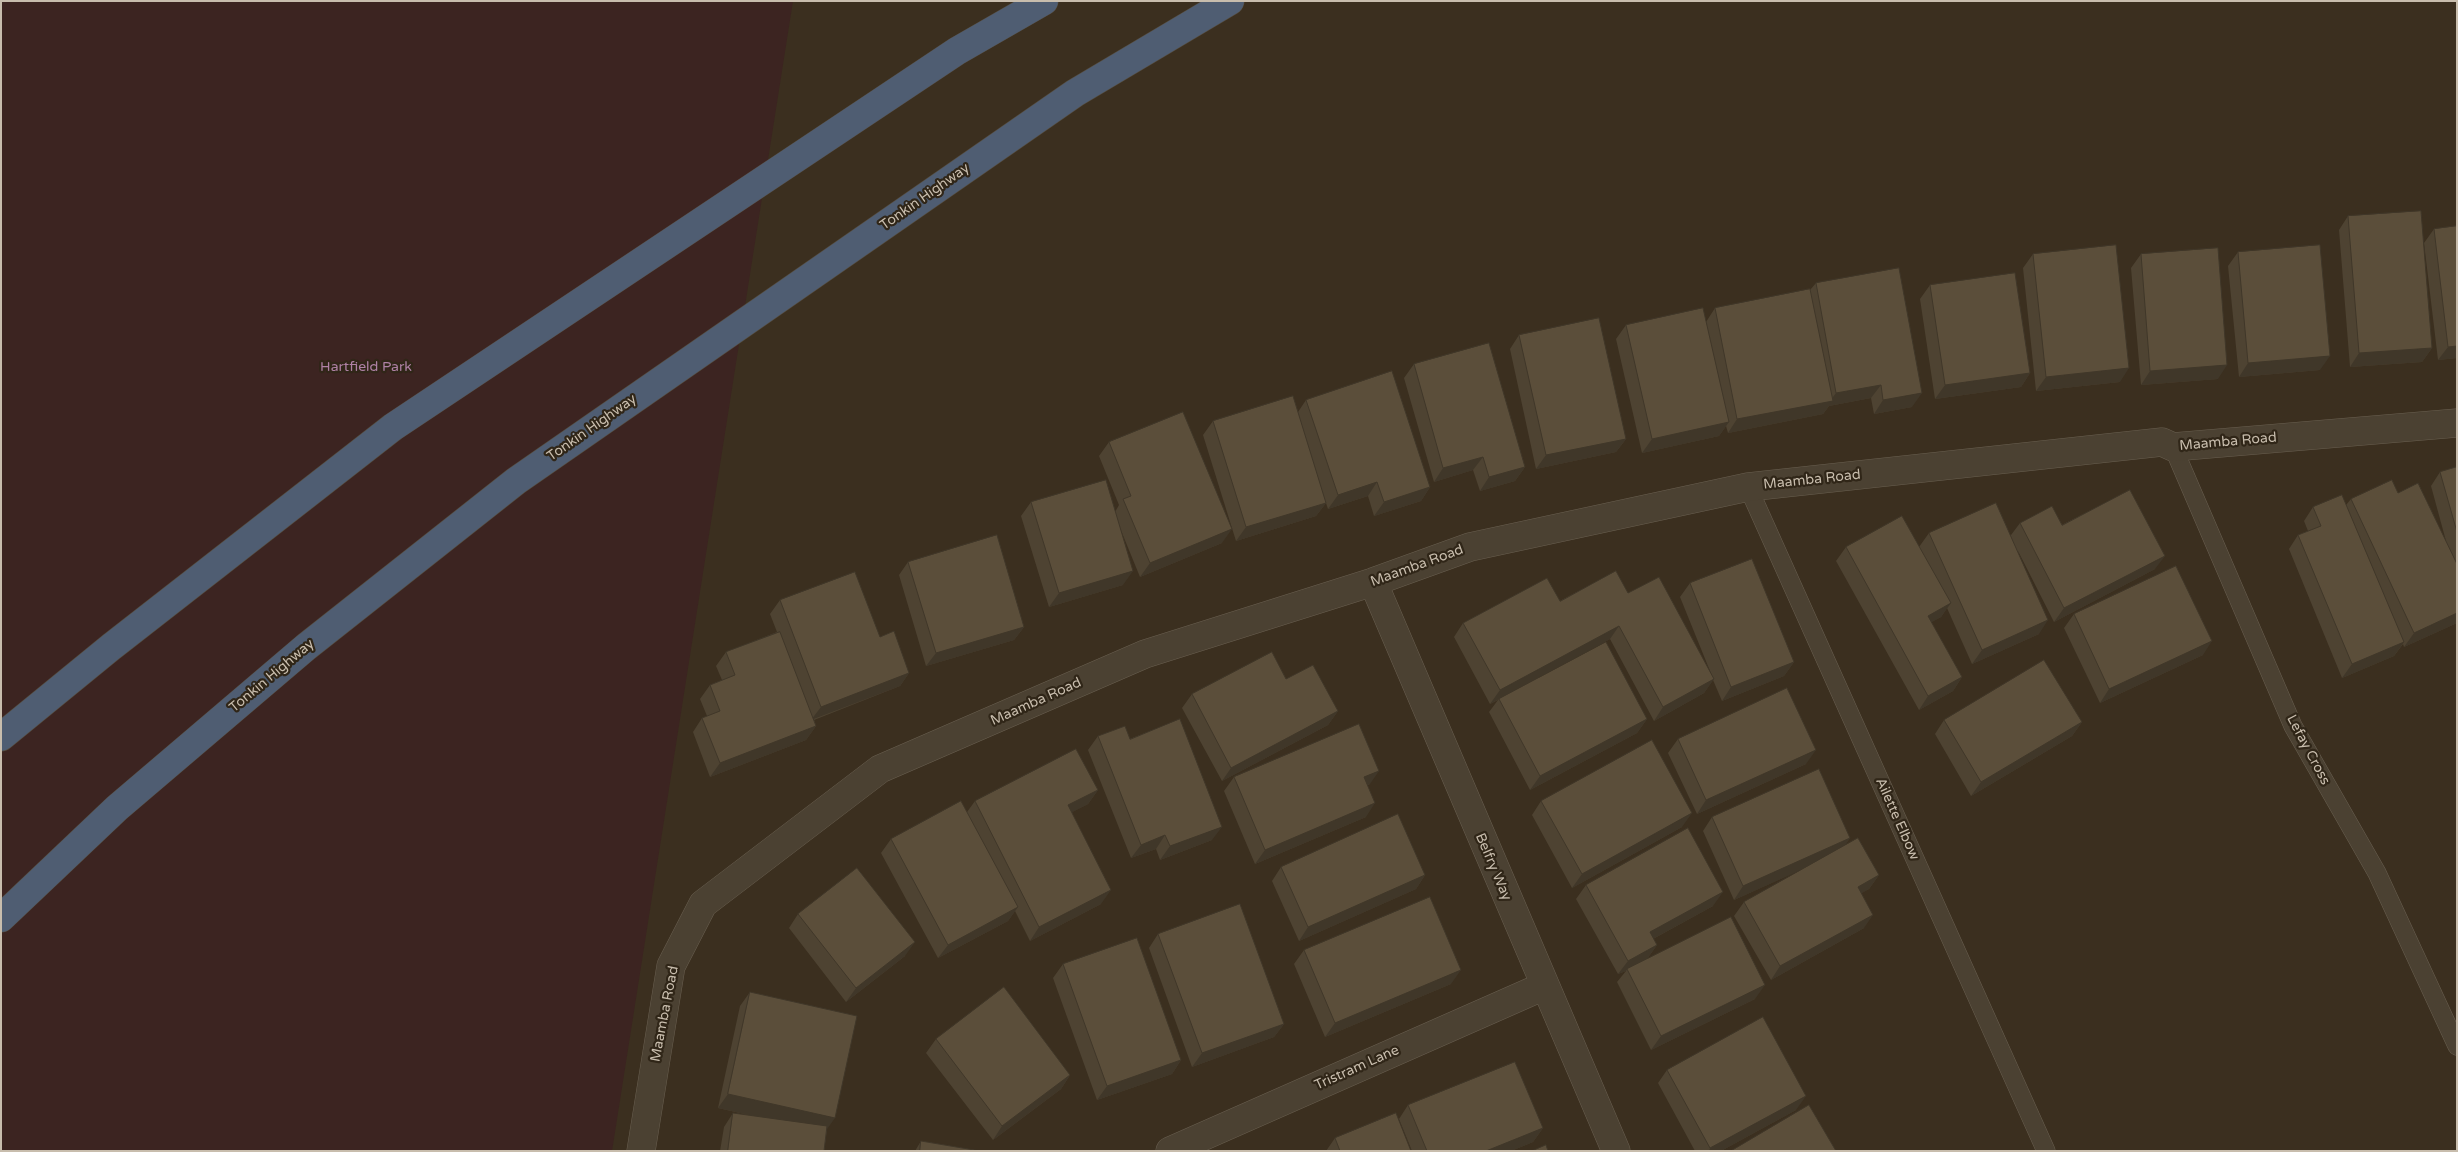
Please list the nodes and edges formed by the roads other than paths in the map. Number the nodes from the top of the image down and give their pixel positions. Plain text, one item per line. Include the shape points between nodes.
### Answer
1 (1044, 1) edge
2 (1230, 1) edge
3 (2457, 423) edge
4 (2173, 447) junction
5 (1748, 486) junction
6 (1372, 582) junction
7 (1, 737) edge
8 (1, 918) edge
9 (1544, 986) junction
10 (2457, 1046) edge
11 (641, 1151) edge
12 (1170, 1151) edge
13 (1616, 1151) edge
14 (2046, 1151) edge

1 - 7 highway via 957,51 393,427
2 - 8 highway, Tonkin Highway via 1076,93 516,481 306,646 117,808
3 - 4 street, Maamba Road
4 - 5 street, Maamba Road via 2162,442
4 - 10 lane, Lefay Cross via 2294,726 2377,873
5 - 6 street, Maamba Road via 1470,547
5 - 14 lane, Ailette Elbow
6 - 9 street, Belfry Way
6 - 11 street, Maamba Road via 1145,654 880,769 704,904 671,966
9 - 12 street, Tristram Lane
9 - 13 street, Belfry Way

